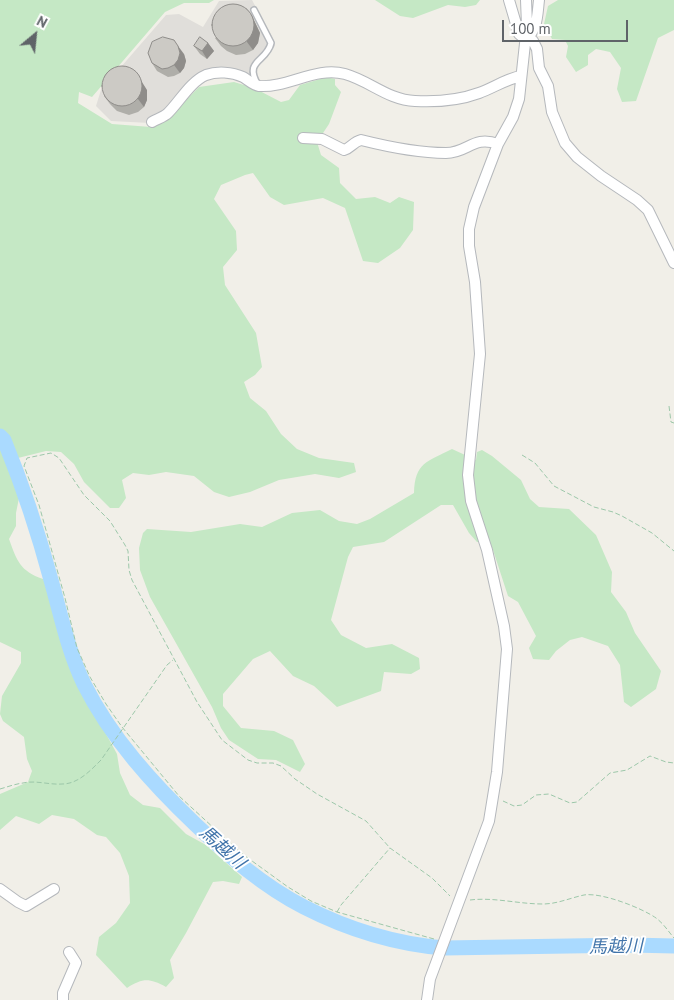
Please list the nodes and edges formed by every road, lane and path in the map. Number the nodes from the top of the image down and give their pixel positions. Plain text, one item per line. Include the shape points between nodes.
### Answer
1 (509, 0) edge
2 (526, 0) edge
3 (539, 0) edge
4 (254, 10) dead end
5 (527, 38) junction
6 (521, 76) junction
7 (259, 86) junction
8 (152, 122) dead end
9 (303, 138) dead end
10 (498, 144) junction
11 (674, 263) edge
12 (669, 406) dead end
13 (674, 423) edge
14 (522, 455) dead end
15 (674, 550) edge
16 (174, 659) junction
17 (122, 727) junction
18 (674, 762) edge
19 (0, 789) edge
20 (493, 797) junction
21 (390, 848) junction
22 (0, 889) edge
23 (54, 889) dead end
24 (459, 901) junction
25 (337, 912) junction
26 (674, 938) edge
27 (443, 943) junction
28 (70, 952) dead end
29 (63, 1000) edge
30 (427, 1000) edge

1 - 5 street via 519,34
2 - 5 street
3 - 5 street via 536,26
4 - 7 lane via 271,43 253,69
5 - 6 street
5 - 11 street via 533,40 537,49 539,68 548,86 552,112 565,144 648,210
6 - 7 street via 465,97 418,101 407,101 354,77 334,73
6 - 10 street via 513,117
7 - 8 street via 229,73 204,76 167,114
9 - 10 street via 322,139 344,150 361,140 408,151 446,153 483,140
10 - 20 street via 469,229 480,354 468,475 471,501 487,550 507,649
12 - 13 path via 671,422
14 - 15 path via 563,492 618,514
16 - 17 path
16 - 17 path via 132,580 128,551 110,521 84,495 59,458 51,453 27,458 24,466 39,505 77,648 90,677
16 - 21 path via 222,740 248,760 281,766 317,794 366,821
17 - 19 path via 101,760 76,780 62,785 23,782
17 - 25 path via 179,796 241,853 288,887
18 - 20 path via 650,756 627,770 610,773 578,802 549,794 536,795 514,806
20 - 24 street via 489,821
21 - 24 path
21 - 25 path
22 - 23 street via 26,906
24 - 26 path via 492,899 544,904 597,895 646,912 668,929
24 - 27 street
25 - 27 path
27 - 30 street via 430,979
28 - 29 street via 76,963

